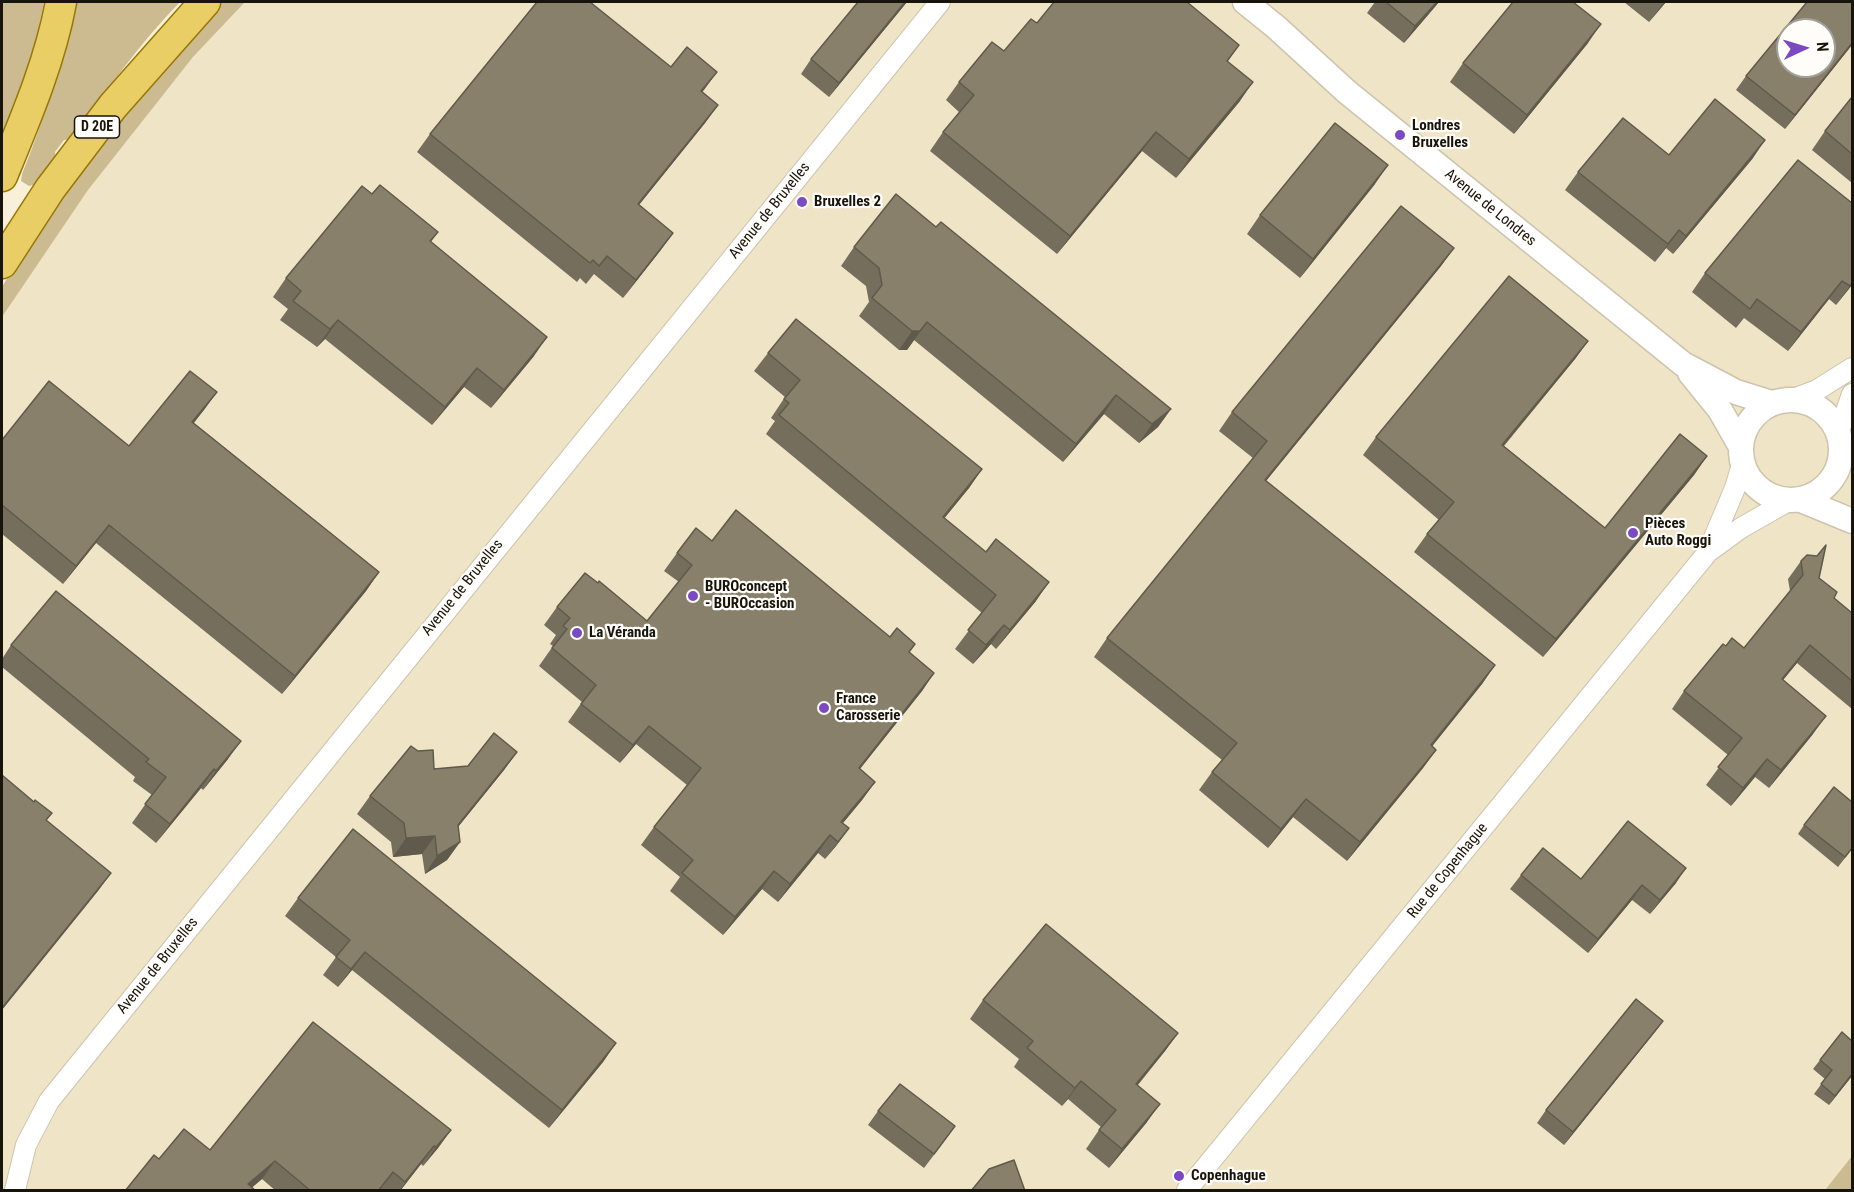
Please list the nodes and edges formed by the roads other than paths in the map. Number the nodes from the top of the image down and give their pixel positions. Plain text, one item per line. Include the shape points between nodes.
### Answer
1 (60, 2) edge
2 (205, 2) edge
3 (940, 2) edge
4 (1245, 2) edge
5 (2, 176) edge
6 (2, 262) edge
7 (1683, 364) junction
8 (1852, 368) edge
9 (1852, 394) edge
10 (1782, 401) junction
11 (1838, 434) junction
12 (1741, 455) junction
13 (1840, 459) junction
14 (1852, 480) edge
15 (1796, 500) junction
16 (1852, 521) edge
17 (1708, 552) junction
18 (15, 1191) edge
19 (1187, 1191) edge

1 - 5 main road via 48,55
2 - 6 main road, D 20E via 113,106 50,189
3 - 18 street, Avenue de Bruxelles via 49,1101 26,1145
4 - 7 street, Avenue de Londres via 1347,92
7 - 10 street, Avenue de Londres via 1736,392
7 - 12 street, Avenue de Londres via 1720,411
8 - 10 street via 1817,390
9 - 11 street
10 - 11 street via 1810,403 1824,411
10 - 12 street via 1757,412 1751,419
11 - 13 street
12 - 15 street via 1751,481 1761,491 1772,497
12 - 17 street, Rue de Copenhague via 1735,488
13 - 14 street
13 - 15 street via 1836,475 1828,485
15 - 16 street
15 - 17 street, Rue de Copenhague via 1741,528
17 - 19 street, Rue de Copenhague

